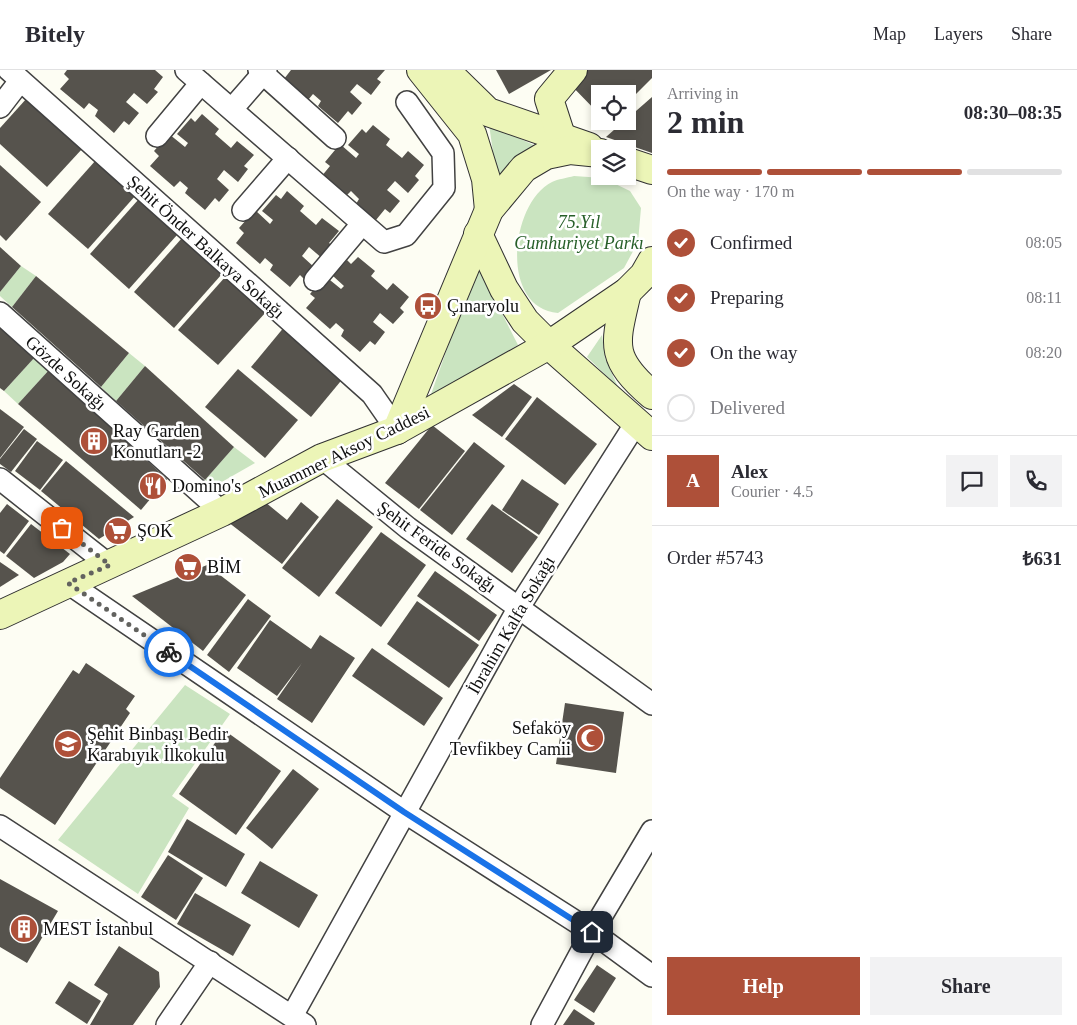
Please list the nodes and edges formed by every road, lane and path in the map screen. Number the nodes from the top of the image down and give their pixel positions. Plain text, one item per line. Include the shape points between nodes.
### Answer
1 (421, 70) edge
2 (445, 70) edge
3 (263, 71) edge
4 (571, 71) edge
5 (15, 75) edge
6 (194, 77) edge
7 (406, 102) dead end
8 (0, 107) edge
9 (232, 108) junction
10 (157, 136) dead end
11 (561, 136) junction
12 (335, 138) dead end
13 (591, 148) edge
14 (591, 151) edge
15 (288, 158) junction
16 (636, 165) edge
17 (652, 170) edge
18 (243, 210) dead end
19 (484, 222) junction
20 (362, 224) junction
21 (652, 261) edge
22 (315, 280) dead end
23 (627, 292) junction
24 (0, 313) edge
25 (549, 345) junction
26 (652, 395) edge
27 (644, 429) edge
28 (397, 430) junction
29 (322, 458) junction
30 (0, 479) edge
31 (222, 512) junction
32 (110, 565) junction
33 (68, 583) junction
34 (519, 607) junction
35 (0, 615) edge
36 (652, 704) edge
37 (404, 812) junction
38 (0, 826) edge
39 (652, 831) edge
40 (592, 932) junction
41 (210, 962) junction
42 (652, 976) edge
43 (299, 1020) edge
44 (167, 1025) edge
45 (542, 1025) edge

1 - 19 main road via 472,134 486,179
2 - 11 main road via 488,112
3 - 9 street
3 - 12 street
4 - 11 main road via 550,99
5 - 8 street
5 - 28 street, Şehit Önder Balkaya Sokağı via 372,394
6 - 9 street
6 - 10 street
7 - 20 street via 443,154 444,188 406,234 384,242
9 - 15 street
11 - 13 main road
14 - 19 main road via 570,150 546,155 524,168
15 - 18 street
15 - 20 street
16 - 17 main road
19 - 25 main road via 504,289 526,321
19 - 28 main road
20 - 22 street
21 - 23 main road, Muammer Aksoy Caddesi via 644,275
23 - 25 main road, Muammer Aksoy Caddesi
23 - 26 main road via 616,338 619,354 626,368
24 - 31 street, Gözde Sokağı
25 - 27 main road
25 - 28 main road, Muammer Aksoy Caddesi
27 - 34 street, İbrahim Kalfa Sokağı
28 - 29 main road, Muammer Aksoy Caddesi
29 - 31 main road, Muammer Aksoy Caddesi
29 - 34 street, Şehit Feride Sokağı via 408,528
30 - 32 street
31 - 32 main road, Muammer Aksoy Caddesi
32 - 33 main road, Muammer Aksoy Caddesi
33 - 35 main road, Muammer Aksoy Caddesi
33 - 37 street
34 - 36 street, Şehit Feride Sokağı
34 - 37 street, İbrahim Kalfa Sokağı
37 - 40 street
37 - 43 street, İbrahim Kalfa Sokağı
38 - 41 street
39 - 40 street
40 - 42 street
40 - 45 street
41 - 43 street
41 - 44 street

